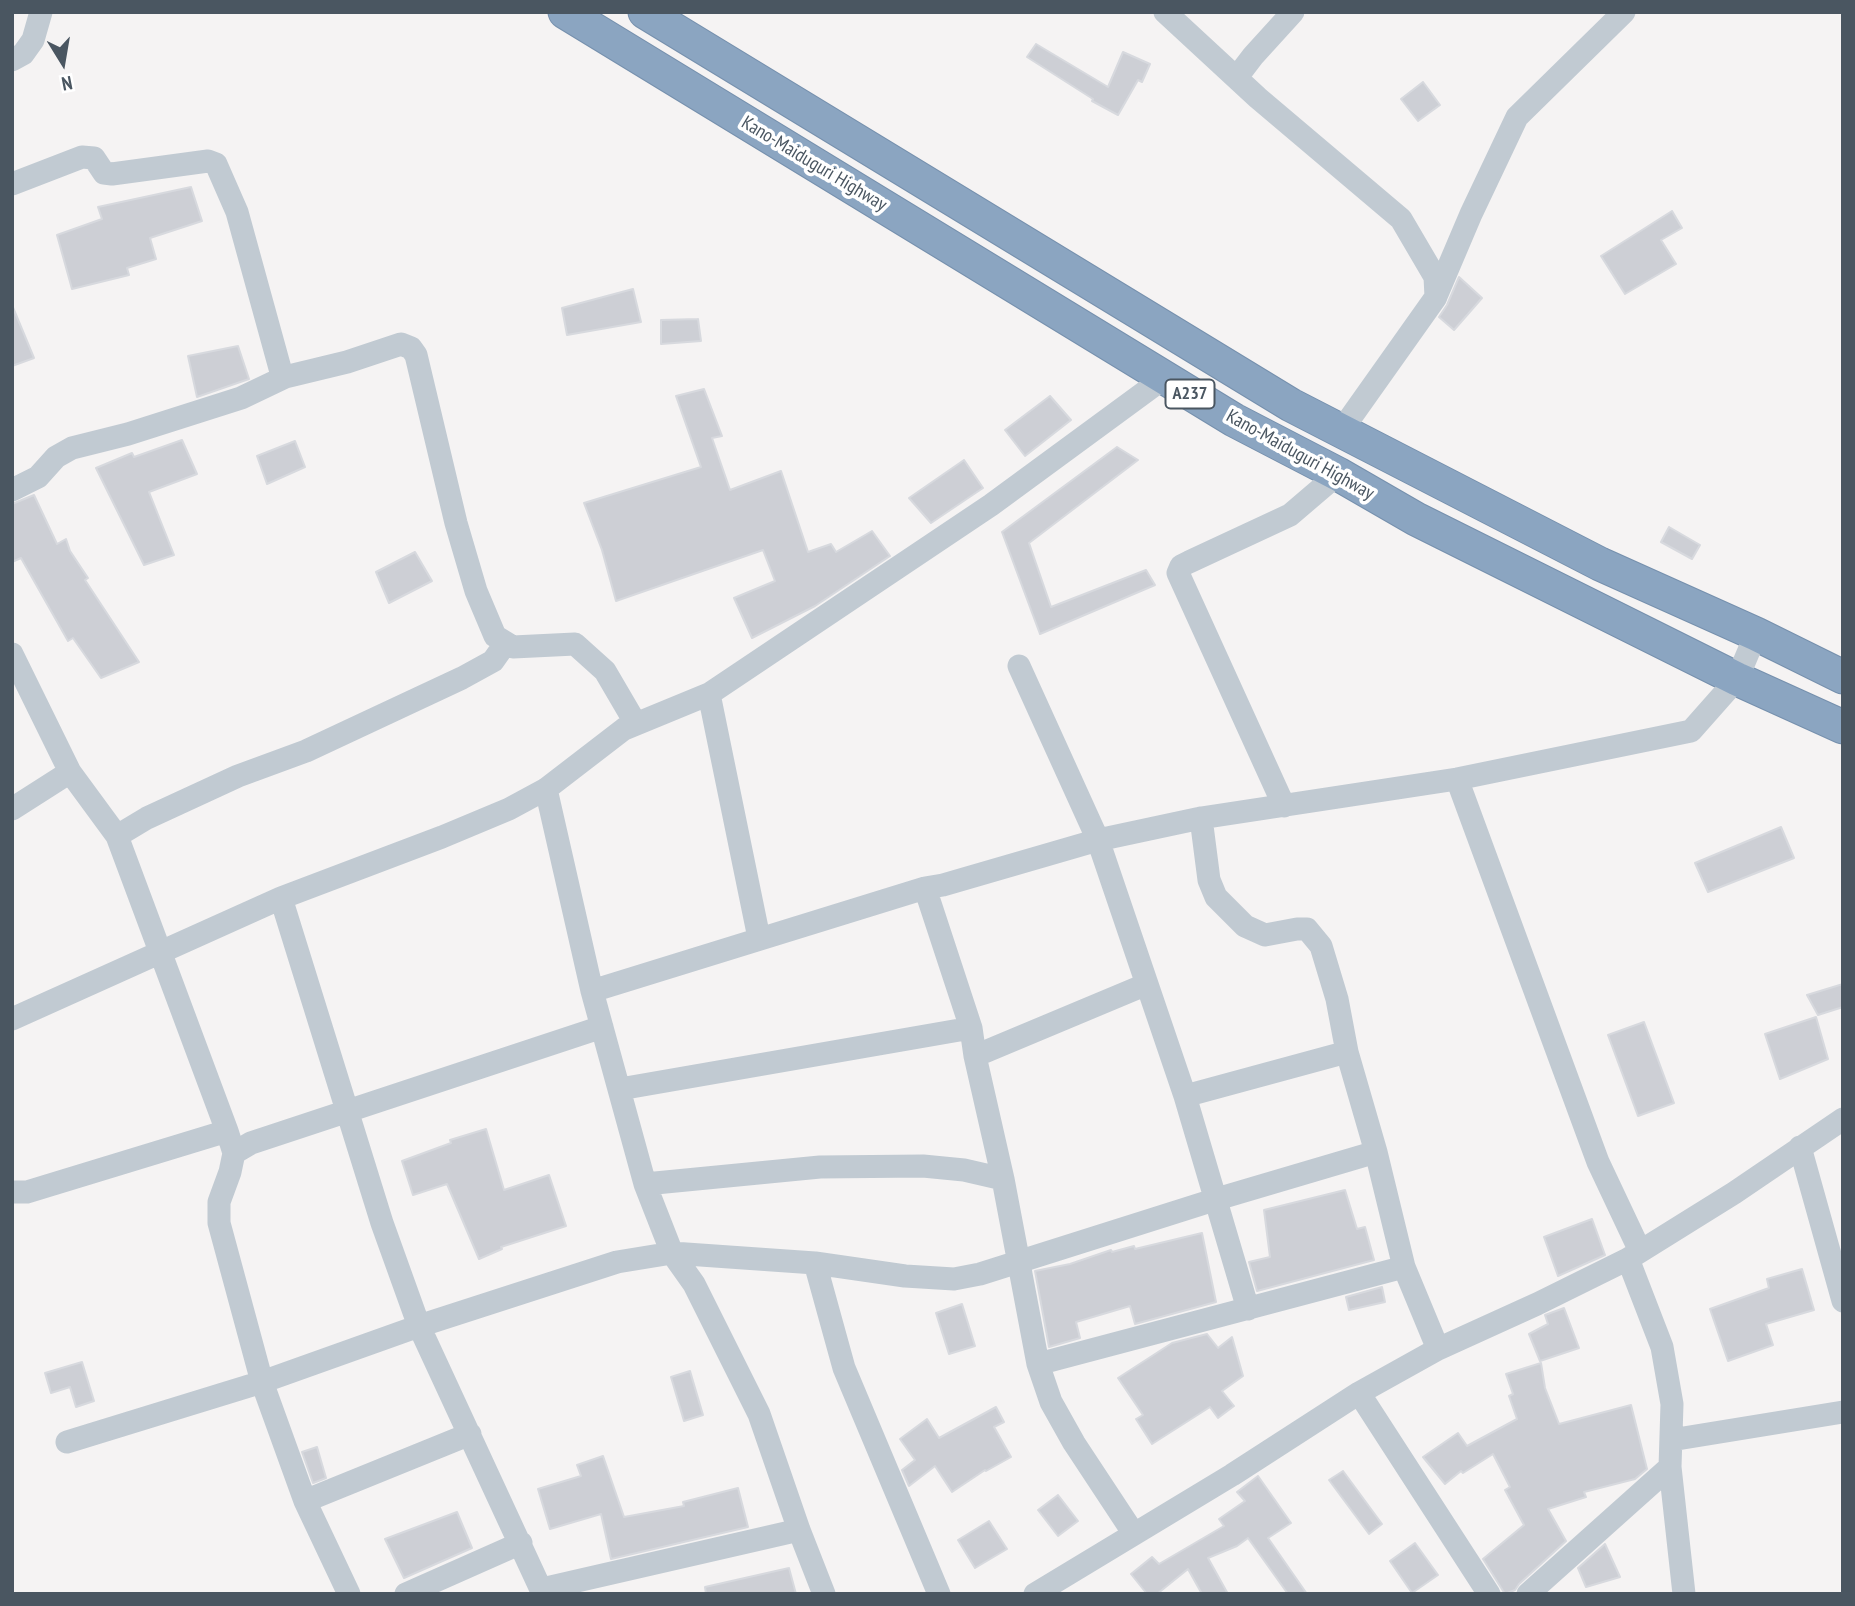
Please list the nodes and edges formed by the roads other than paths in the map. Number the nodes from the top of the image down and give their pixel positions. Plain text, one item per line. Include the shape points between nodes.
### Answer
1 (41, 12) edge
2 (565, 12) edge
3 (645, 12) edge
4 (1165, 12) edge
5 (1293, 12) edge
6 (1624, 12) edge
7 (12, 60) edge
8 (1237, 77) junction
9 (12, 184) edge
10 (1436, 297) junction
11 (285, 377) junction
12 (1164, 378) junction
13 (1341, 430) junction
14 (1338, 474) junction
15 (12, 490) edge
16 (1756, 634) junction
17 (505, 644) junction
18 (12, 654) edge
19 (1019, 666) dead end
20 (1843, 677) edge
21 (1737, 679) junction
22 (709, 694) junction
23 (636, 724) junction
24 (1843, 727) edge
25 (70, 772) junction
26 (1457, 779) junction
27 (546, 789) junction
28 (1284, 806) junction
29 (12, 809) edge
30 (1201, 818) junction
31 (117, 836) junction
32 (1098, 840) junction
33 (925, 888) junction
34 (281, 898) junction
35 (759, 938) junction
36 (161, 952) junction
37 (1147, 984) junction
38 (592, 991) junction
39 (12, 1019) edge
40 (602, 1027) junction
41 (971, 1028) junction
42 (1347, 1052) junction
43 (975, 1056) junction
44 (620, 1089) junction
45 (1185, 1096) junction
46 (348, 1111) junction
47 (1843, 1119) edge
48 (231, 1142) junction
49 (1800, 1147) junction
50 (1376, 1152) junction
51 (1003, 1180) junction
52 (645, 1184) junction
53 (12, 1192) edge
54 (1217, 1199) junction
55 (672, 1253) junction
56 (1634, 1255) junction
57 (1019, 1262) junction
58 (815, 1263) junction
59 (1404, 1267) junction
60 (1843, 1301) edge
61 (1248, 1310) junction
62 (419, 1326) junction
63 (1438, 1349) junction
64 (1038, 1364) junction
65 (262, 1382) junction
66 (1359, 1393) junction
67 (1843, 1412) edge
68 (470, 1433) junction
69 (1671, 1440) junction
70 (67, 1442) dead end
71 (1670, 1467) junction
72 (306, 1501) junction
73 (799, 1530) junction
74 (1134, 1534) junction
75 (521, 1543) junction
76 (543, 1591) edge
77 (349, 1594) edge
78 (406, 1594) edge
79 (824, 1594) edge
80 (939, 1594) edge
81 (1035, 1594) edge
82 (1489, 1594) edge
83 (1528, 1594) edge
84 (1684, 1594) edge

1 - 7 street via 33,40
2 - 12 highway, Kano-Maiduguri Highway / A237
3 - 13 highway, Kano-Maiduguri Highway / A237 via 1291,405
4 - 8 street
5 - 8 street
6 - 10 street via 1517,117
8 - 10 street via 1401,219 1435,277
9 - 11 street via 82,157 94,158 104,173 112,174 208,160 216,164 237,212
10 - 13 street
11 - 15 street via 241,398 72,448 38,477
11 - 17 street via 401,344 411,348 476,591 495,636
12 - 14 highway, Kano-Maiduguri Highway / A237
12 - 22 street via 991,505
13 - 16 highway, Kano-Maiduguri Highway / A237 via 1600,564
14 - 21 highway, Kano-Maiduguri Highway / A237 via 1416,519
14 - 28 street via 1290,515 1181,566 1178,573
16 - 20 highway, Kano-Maiduguri Highway / A237
16 - 21 street
17 - 23 street via 575,644 605,671
17 - 31 street via 492,661 462,678 159,812
18 - 25 street
19 - 32 street
21 - 24 highway, Kano-Maiduguri Highway / A237
21 - 26 street via 1691,732
22 - 23 street
22 - 35 street
23 - 27 street
25 - 29 street
25 - 31 street
26 - 28 street
26 - 56 street
27 - 34 street via 442,837
27 - 38 street
28 - 30 street
30 - 32 street
30 - 42 street via 1209,880 1216,897 1245,926 1265,935 1307,929 1321,946
31 - 36 street
32 - 33 street
32 - 37 street
33 - 35 street
33 - 41 street
34 - 36 street
34 - 46 street
35 - 38 street
36 - 39 street
36 - 48 street
37 - 43 street
37 - 45 street
38 - 40 street
40 - 44 street
40 - 46 street
41 - 43 street
41 - 44 street
42 - 45 street
42 - 50 street
43 - 51 street
44 - 52 street
45 - 54 street
46 - 48 street via 251,1143
46 - 62 street
47 - 49 street
48 - 53 street
48 - 65 street via 219,1223
49 - 56 street
49 - 60 street
50 - 54 street
50 - 59 street
51 - 52 street via 923,1166 833,1167
51 - 57 street
52 - 55 street
54 - 57 street
54 - 61 street
55 - 58 street
55 - 62 street via 617,1262
55 - 73 street via 694,1284 759,1414
56 - 63 street
56 - 69 street via 1662,1347 1672,1404
57 - 58 street via 954,1279
57 - 64 street
58 - 80 street via 844,1367
59 - 61 street
59 - 63 street
61 - 64 street
62 - 65 street
62 - 68 street
63 - 66 street
64 - 74 street via 1051,1402 1074,1443
65 - 70 street
65 - 72 street
66 - 74 street
66 - 82 street
67 - 69 street
68 - 72 street
68 - 75 street
69 - 71 street
71 - 83 street
71 - 84 street
72 - 77 street
73 - 76 street
73 - 79 street
74 - 81 street
75 - 76 street
75 - 78 street

